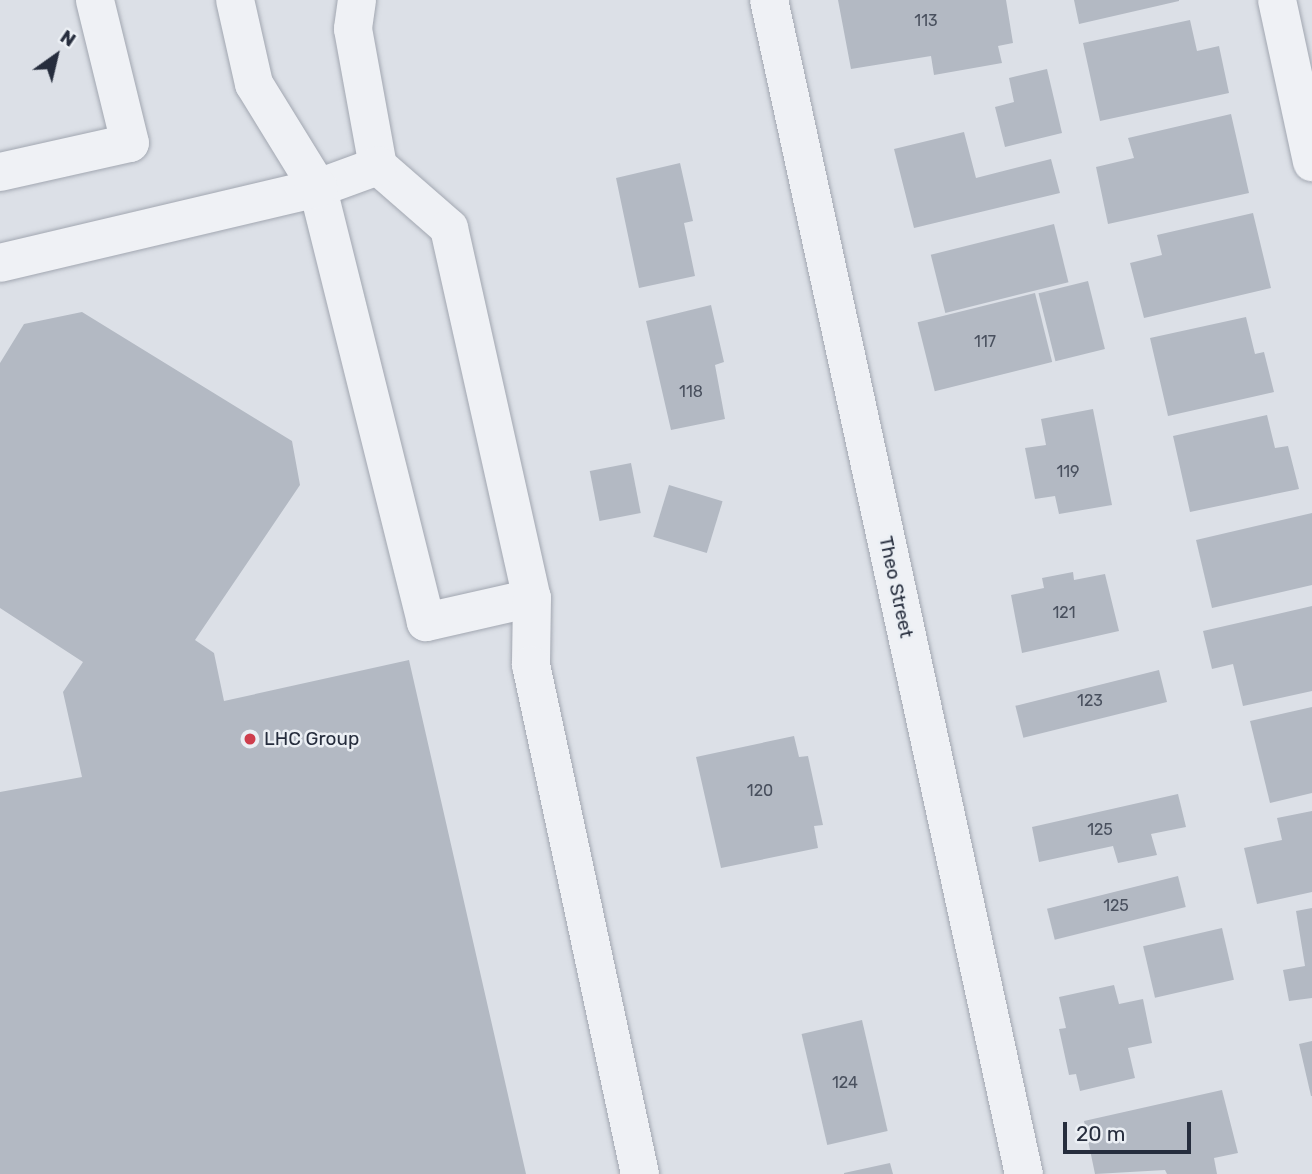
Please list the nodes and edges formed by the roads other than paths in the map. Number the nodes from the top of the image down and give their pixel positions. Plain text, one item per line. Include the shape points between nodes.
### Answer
1 (95, 0) edge
2 (236, 0) edge
3 (357, 0) edge
4 (769, 0) edge
5 (1277, 0) edge
6 (1312, 162) edge
7 (378, 166) junction
8 (0, 172) edge
9 (318, 188) junction
10 (0, 263) edge
11 (532, 598) junction
12 (640, 1174) edge
13 (1024, 1174) edge

1 - 8 street via 130,143
2 - 9 street via 254,84
3 - 7 street via 353,29
4 - 13 street, Theo Street
5 - 6 street
7 - 9 street
7 - 11 street via 449,228
9 - 10 street
9 - 11 street via 426,622
11 - 12 street via 531,665

